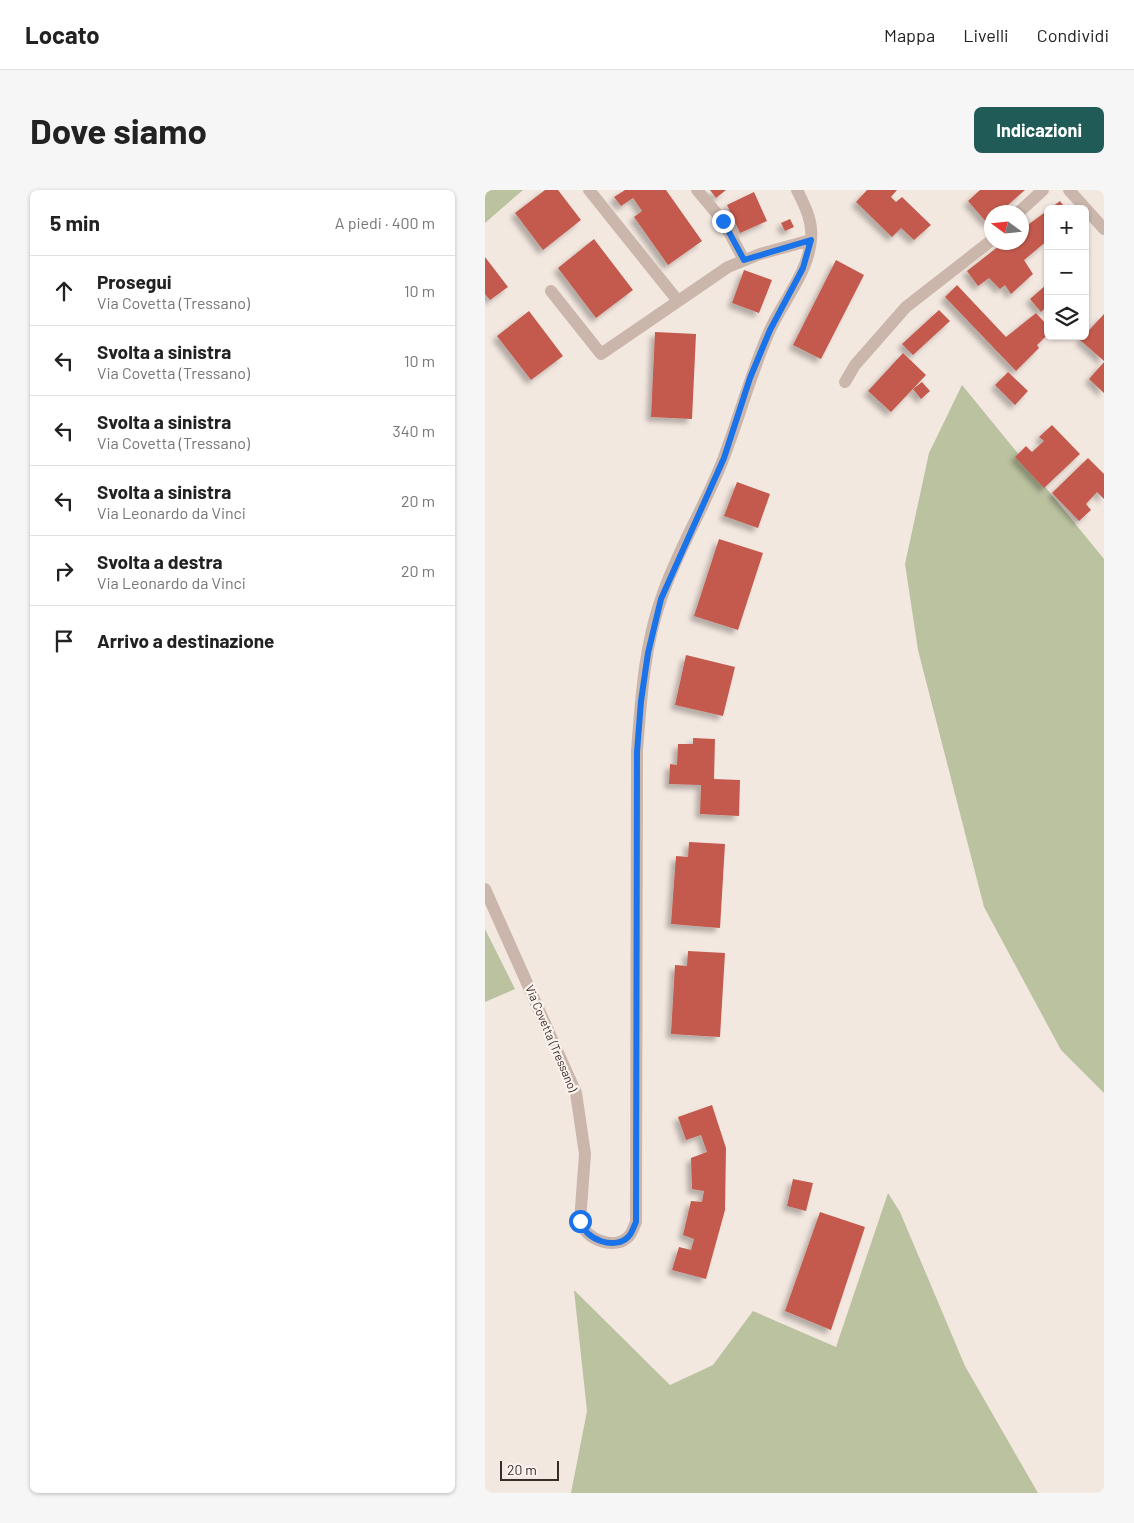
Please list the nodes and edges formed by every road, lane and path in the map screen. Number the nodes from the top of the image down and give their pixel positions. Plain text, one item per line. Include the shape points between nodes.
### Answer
1 (589, 190) edge
2 (697, 190) edge
3 (797, 190) edge
4 (1043, 190) edge
5 (1069, 190) edge
6 (1027, 205) edge
7 (1104, 229) edge
8 (811, 240) junction
9 (984, 246) edge
10 (744, 260) junction
11 (551, 291) dead end
12 (678, 301) junction
13 (845, 382) dead end
14 (485, 889) edge

1 - 12 street
2 - 10 street via 723,221
3 - 8 street, Via Covetta (Tressano) via 810,216
4 - 6 street
5 - 7 street
8 - 10 street
8 - 14 street, Via Covetta (Tressano) via 803,268 750,378 724,458 661,599 648,653 637,752 636,1222 629,1237 620,1242 597,1241 582,1229 585,1154 576,1093
9 - 13 street via 906,307 855,365
10 - 12 street via 728,266
11 - 12 street via 601,354

